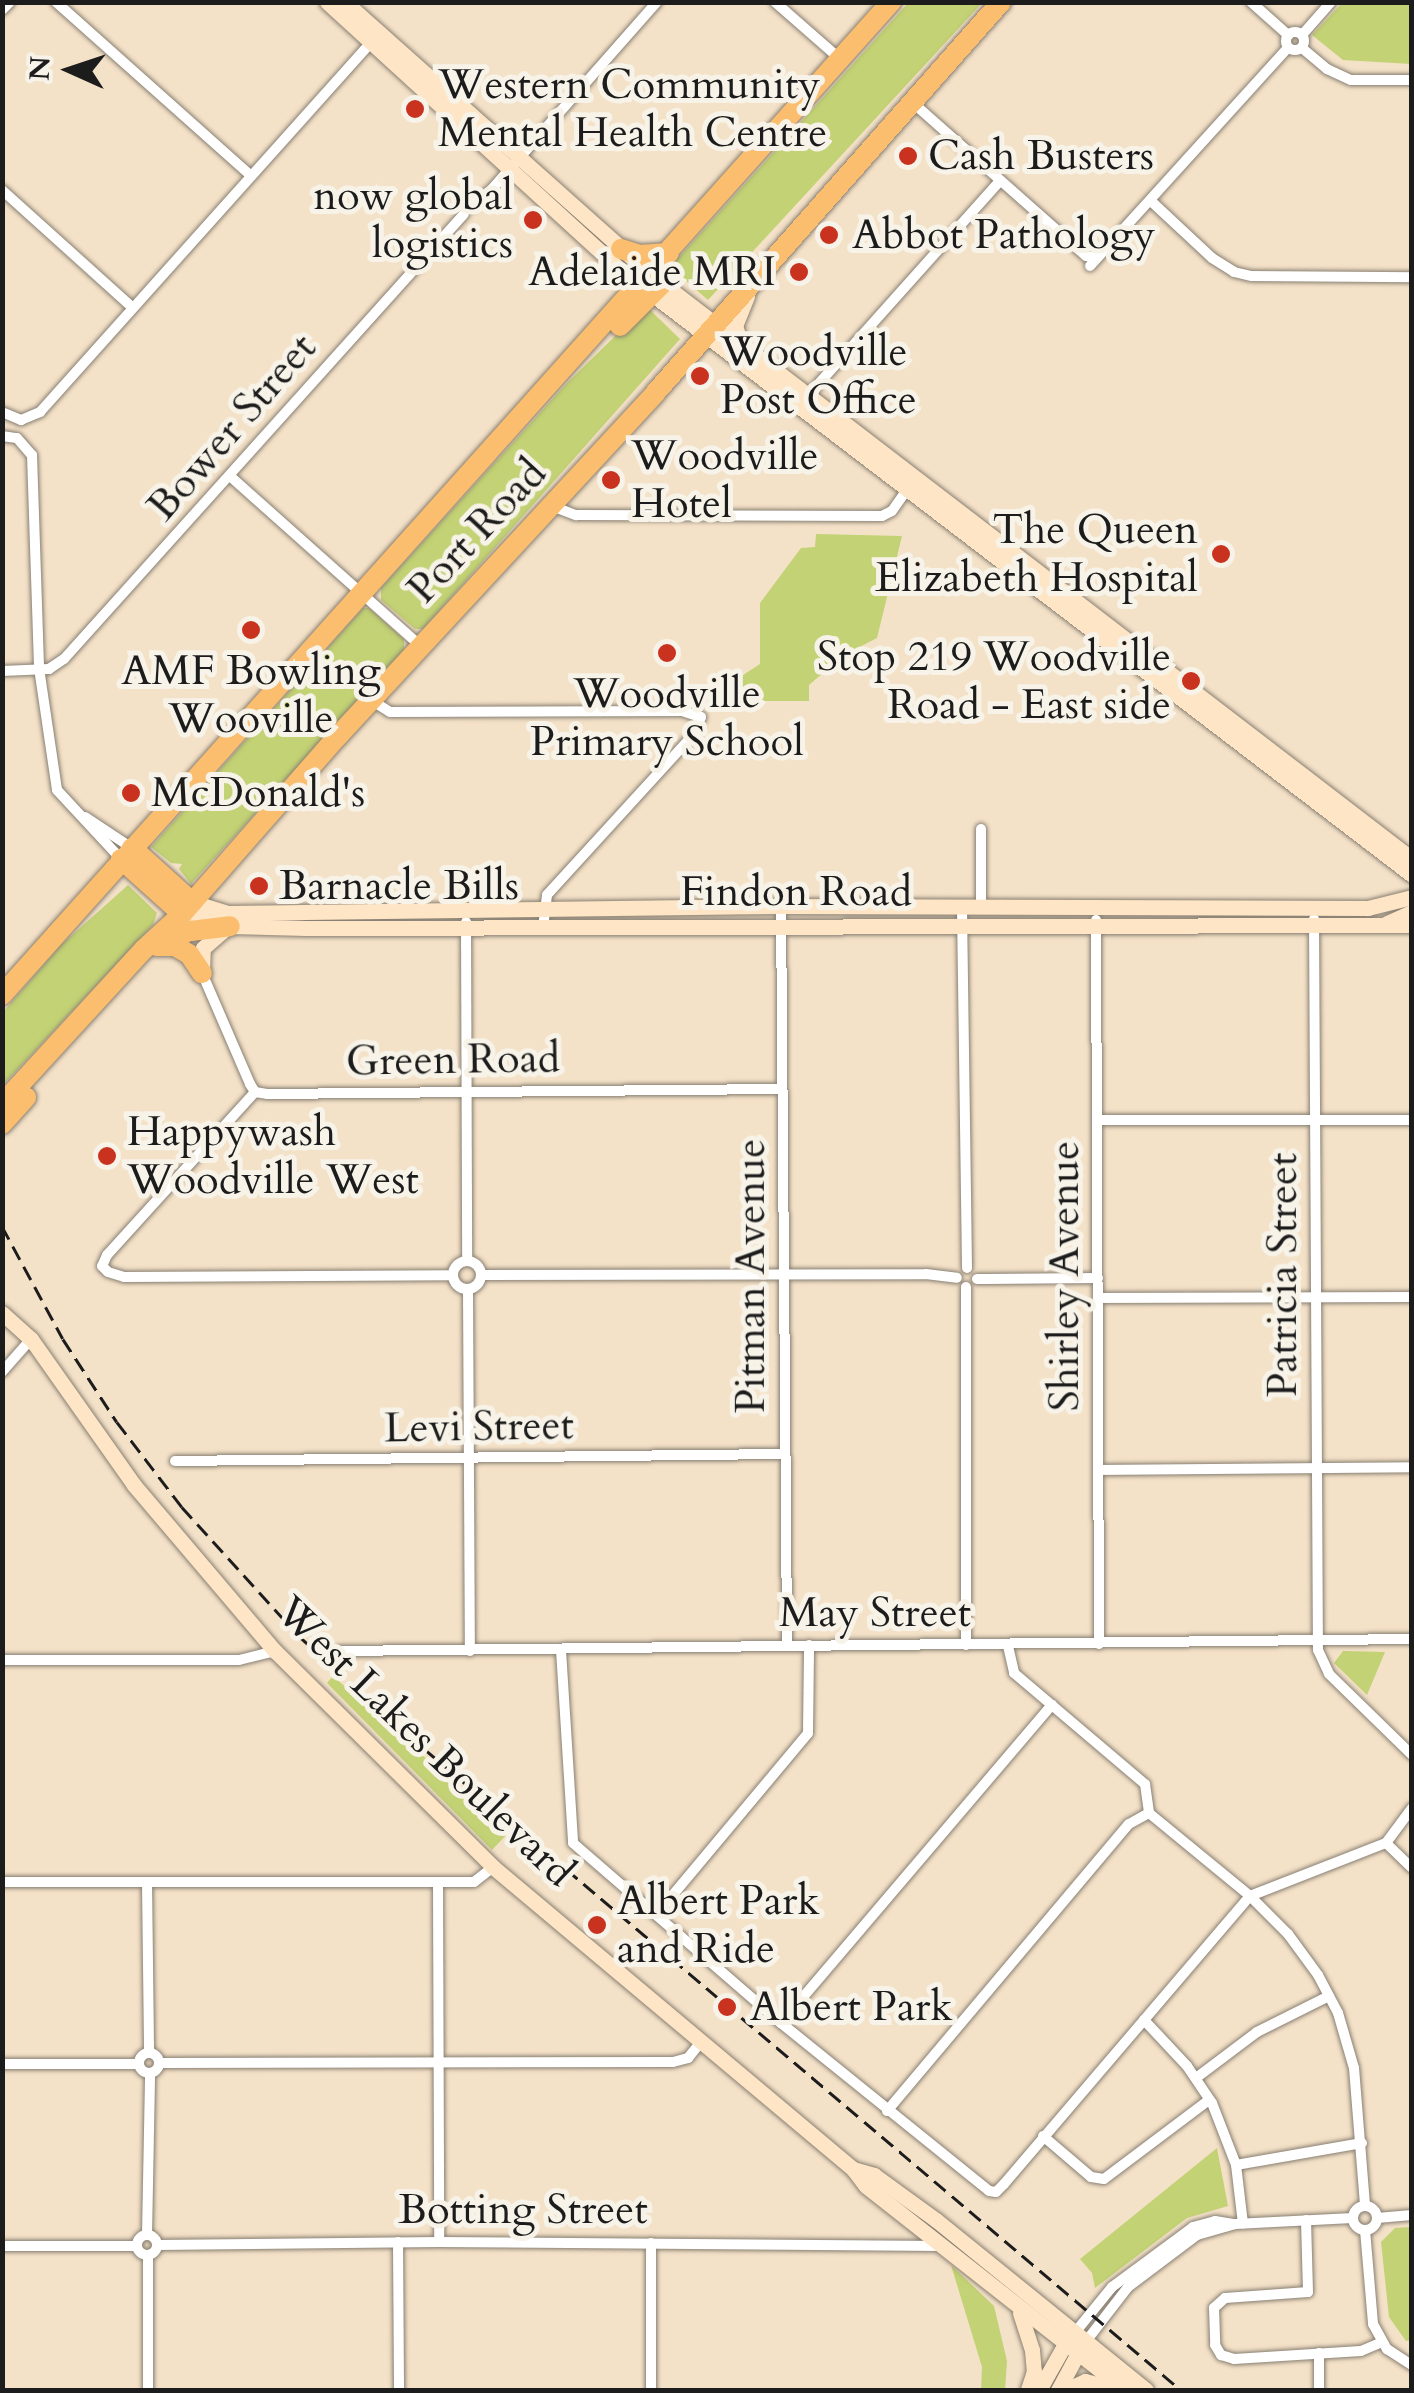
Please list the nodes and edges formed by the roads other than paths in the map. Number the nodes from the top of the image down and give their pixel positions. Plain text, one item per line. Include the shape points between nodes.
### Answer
1 (10, 2) edge
2 (56, 2) edge
3 (328, 2) edge
4 (657, 2) edge
5 (775, 2) edge
6 (891, 2) edge
7 (1000, 2) edge
8 (1251, 2) edge
9 (1331, 2) edge
10 (349, 7) edge
11 (2, 10) edge
12 (1302, 35) junction
13 (375, 38) junction
14 (1288, 42) junction
15 (1302, 48) junction
16 (840, 59) junction
17 (1412, 80) edge
18 (912, 101) junction
19 (513, 164) junction
20 (251, 176) junction
21 (1000, 181) junction
22 (2, 190) edge
23 (1152, 202) junction
24 (669, 253) junction
25 (619, 259) junction
26 (1412, 276) edge
27 (756, 279) junction
28 (651, 285) junction
29 (132, 307) junction
30 (610, 319) junction
31 (709, 331) junction
32 (744, 349) junction
33 (564, 370) junction
34 (802, 402) junction
35 (2, 412) edge
36 (2, 436) edge
37 (231, 477) junction
38 (911, 485) junction
39 (551, 506) junction
40 (362, 595) junction
41 (421, 646) junction
42 (39, 668) junction
43 (2, 671) edge
44 (371, 700) junction
45 (981, 829) dead end
46 (126, 854) junction
47 (1410, 869) edge
48 (218, 871) junction
49 (1412, 896) edge
50 (1388, 904) junction
51 (782, 906) junction
52 (186, 908) junction
53 (543, 908) junction
54 (981, 908) junction
55 (1096, 908) junction
56 (466, 909) junction
57 (962, 909) junction
58 (1412, 912) edge
59 (1314, 915) junction
60 (229, 920) junction
61 (1387, 923) junction
62 (1412, 925) edge
63 (1096, 926) junction
64 (466, 927) junction
65 (782, 927) junction
66 (962, 927) junction
67 (543, 928) junction
68 (144, 948) junction
69 (202, 972) junction
70 (2, 996) edge
71 (61, 1040) junction
72 (782, 1089) junction
73 (255, 1092) junction
74 (467, 1092) junction
75 (2, 1104) edge
76 (1097, 1120) junction
77 (1315, 1120) junction
78 (1412, 1120) edge
79 (2, 1124) edge
80 (466, 1261) junction
81 (967, 1268) junction
82 (453, 1275) junction
83 (481, 1275) junction
84 (784, 1275) junction
85 (957, 1278) junction
86 (977, 1278) junction
87 (1098, 1278) junction
88 (966, 1288) junction
89 (468, 1289) junction
90 (1316, 1297) junction
91 (1412, 1297) edge
92 (1098, 1298) junction
93 (2, 1313) edge
94 (31, 1339) junction
95 (2, 1372) edge
96 (784, 1454) junction
97 (469, 1460) junction
98 (174, 1461) dead end
99 (1412, 1467) edge
100 (1317, 1469) junction
101 (1099, 1470) junction
102 (1412, 1639) edge
103 (1318, 1642) junction
104 (1099, 1644) junction
105 (786, 1645) junction
106 (809, 1645) junction
107 (966, 1645) junction
108 (1008, 1646) junction
109 (339, 1650) dead end
110 (561, 1650) junction
111 (274, 1651) junction
112 (470, 1651) junction
113 (2, 1660) edge
114 (1052, 1704) junction
115 (1412, 1755) edge
116 (1412, 1808) edge
117 (1149, 1813) junction
118 (1386, 1843) junction
119 (493, 1866) junction
120 (1412, 1868) edge
121 (2, 1882) edge
122 (147, 1882) junction
123 (438, 1882) junction
124 (1250, 1896) junction
125 (656, 1914) junction
126 (1330, 1996) junction
127 (1144, 2020) junction
128 (781, 2023) junction
129 (701, 2042) junction
130 (149, 2053) junction
131 (438, 2062) junction
132 (160, 2063) junction
133 (2, 2064) edge
134 (138, 2064) junction
135 (150, 2074) junction
136 (1196, 2078) junction
137 (1209, 2100) junction
138 (887, 2110) junction
139 (1044, 2136) junction
140 (1362, 2143) junction
141 (1236, 2165) junction
142 (853, 2170) junction
143 (1365, 2205) junction
144 (897, 2210) junction
145 (1412, 2215) edge
146 (1352, 2218) junction
147 (1377, 2218) junction
148 (1306, 2220) junction
149 (1239, 2224) junction
150 (1365, 2230) junction
151 (146, 2235) junction
152 (398, 2242) junction
153 (439, 2242) junction
154 (650, 2242) junction
155 (890, 2242) junction
156 (2, 2246) edge
157 (136, 2246) junction
158 (157, 2246) junction
159 (942, 2246) junction
160 (148, 2256) junction
161 (1018, 2309) junction
162 (1076, 2342) junction
163 (1382, 2342) junction
164 (1319, 2353) junction
165 (1412, 2365) edge
166 (148, 2390) edge
167 (399, 2390) edge
168 (651, 2390) edge
169 (1028, 2390) edge
170 (1038, 2390) edge
171 (1061, 2390) edge
172 (1124, 2390) edge
173 (1146, 2390) edge
174 (1319, 2390) edge

1 - 11 street
2 - 20 street
3 - 10 main road
4 - 19 street, Bower Street
5 - 16 street
6 - 16 highway, Port Road
7 - 18 highway, Port Road
8 - 14 street
9 - 12 street
10 - 13 main road
12 - 14 street
12 - 15 street
13 - 19 main road
13 - 20 street
14 - 15 street
14 - 23 street
15 - 17 street via 1351,80
16 - 24 highway, Port Road
18 - 21 street
18 - 27 highway, Port Road
19 - 25 main road
19 - 37 street, Bower Street
20 - 29 street
21 - 23 street via 1093,262
21 - 34 street
22 - 29 street
23 - 26 street via 1234,272
24 - 25 highway
24 - 28 highway, Port Road
25 - 28 main road
25 - 30 main road
27 - 31 highway, Port Road
27 - 32 main road via 735,326
28 - 30 highway, Port Road
28 - 31 main road
28 - 33 highway via 603,344
29 - 35 street via 40,412 21,420
30 - 33 highway, Port Road
31 - 32 main road
31 - 34 main road
31 - 39 highway, Port Road
32 - 34 main road
33 - 40 highway, Port Road
34 - 38 main road
36 - 42 street via 27,445 34,481
37 - 40 street
37 - 42 street, Bower Street via 64,659
38 - 39 street via 882,516 576,515
38 - 47 main road
39 - 41 highway, Port Road
40 - 41 street
40 - 46 highway, Port Road
41 - 44 highway, Port Road
42 - 43 street
42 - 46 street via 57,790
44 - 48 highway, Port Road
44 - 53 street via 390,712 694,713 701,722 694,734 547,895
45 - 54 street
46 - 52 highway
46 - 70 highway, Port Road
47 - 50 main road
48 - 52 highway, Port Road
48 - 60 main road via 217,900
49 - 50 main road, Findon Road
50 - 59 main road, Findon Road
51 - 53 main road, Findon Road
51 - 57 main road, Findon Road
51 - 65 street, Pitman Avenue
52 - 60 main road, Findon Road
52 - 68 highway, Port Road
53 - 56 main road, Findon Road
53 - 67 street
54 - 55 main road, Findon Road
54 - 57 main road, Findon Road
55 - 59 main road, Findon Road
55 - 63 street, Shirley Avenue
56 - 60 main road, Findon Road
56 - 64 street
57 - 66 street
58 - 61 main road
59 - 61 main road, Findon Road
59 - 63 main road, Findon Road
59 - 77 street, Patricia Street
60 - 64 main road, Findon Road
60 - 68 highway
60 - 69 main road via 203,948
61 - 62 main road, Findon Road
63 - 66 main road, Findon Road
63 - 76 street, Shirley Avenue
64 - 67 main road, Findon Road
64 - 74 street
65 - 66 main road, Findon Road
65 - 67 main road, Findon Road
65 - 72 street, Pitman Avenue
66 - 81 street
68 - 69 highway via 175,946
68 - 71 highway, Port Road
69 - 73 street
71 - 75 highway, Port Road
71 - 79 highway via 64,1055
72 - 74 street, Green Road
72 - 84 street, Pitman Avenue
73 - 74 street, Green Road
73 - 82 street via 107,1255 102,1266 108,1272
74 - 80 street
76 - 77 street
76 - 87 street, Shirley Avenue
77 - 78 street
77 - 90 street, Patricia Street
80 - 82 street
80 - 83 street
81 - 85 street
81 - 86 street
82 - 89 street
83 - 84 street
83 - 89 street
84 - 85 street
84 - 96 street, Pitman Avenue
85 - 88 street
86 - 87 street
86 - 88 street
87 - 92 street, Shirley Avenue
88 - 107 street
89 - 97 street
90 - 91 street
90 - 92 street
90 - 100 street, Patricia Street
92 - 101 street, Shirley Avenue
93 - 94 main road, West Lakes Boulevard
94 - 95 street
94 - 111 main road, West Lakes Boulevard via 134,1485
96 - 97 street, Levi Street
96 - 105 street, Pitman Avenue
97 - 98 street, Levi Street
97 - 112 street
99 - 100 street
100 - 101 street
100 - 103 street, Patricia Street
101 - 104 street, Shirley Avenue
102 - 103 street, May Street
103 - 104 street, May Street
103 - 115 street via 1320,1664
104 - 108 street, May Street
105 - 106 street, May Street
105 - 110 street, May Street
106 - 107 street, May Street
106 - 125 street via 808,1733
107 - 108 street, May Street
108 - 114 street via 1014,1673
109 - 112 street, May Street
110 - 112 street, May Street
110 - 125 street via 573,1842
111 - 113 street via 239,1660
111 - 119 main road, West Lakes Boulevard
114 - 117 street via 1145,1784
114 - 128 street
116 - 118 street
117 - 124 street
117 - 138 street via 1129,1824
118 - 120 street
118 - 124 street
119 - 123 street via 474,1882
119 - 129 main road, West Lakes Boulevard
121 - 122 street
122 - 123 street
122 - 130 street
123 - 131 street
124 - 126 street via 1288,1934
124 - 127 street
125 - 128 street
126 - 136 street via 1257,2032
126 - 140 street via 1354,2068
127 - 136 street
127 - 139 street
128 - 138 street
129 - 131 street via 688,2058 673,2062
129 - 142 main road, West Lakes Boulevard
130 - 132 street
130 - 134 street
131 - 132 street
131 - 153 street
132 - 135 street
133 - 134 street
134 - 135 street
135 - 151 street
136 - 137 street
137 - 139 street via 1104,2180 1092,2178
137 - 141 street
138 - 139 street via 996,2192
140 - 141 street
140 - 143 street
141 - 149 street
142 - 144 main road, West Lakes Boulevard
142 - 162 main road, West Lakes Boulevard via 874,2175
143 - 146 street
143 - 147 street
144 - 155 street via 900,2230
144 - 159 main road, West Lakes Boulevard
145 - 147 street
146 - 148 street
146 - 150 street
147 - 150 street
148 - 149 street
148 - 164 street via 1308,2292 1225,2298 1214,2308 1215,2346 1234,2359
149 - 162 street via 1193,2227 1119,2282
150 - 163 street via 1373,2324
151 - 157 street
151 - 158 street
152 - 153 street, Botting Street
152 - 158 street, Botting Street
152 - 167 street
153 - 154 street, Botting Street
154 - 155 street, Botting Street
154 - 168 street
155 - 159 street, Botting Street
156 - 157 street
157 - 160 street
158 - 160 street
159 - 161 main road, West Lakes Boulevard
160 - 166 street
161 - 162 main road, West Lakes Boulevard
161 - 169 main road via 1032,2350
162 - 170 main road
162 - 171 main road
162 - 172 main road
162 - 173 main road
163 - 164 street via 1361,2351
163 - 165 street
164 - 174 street
171 - 172 main road via 1084,2381

